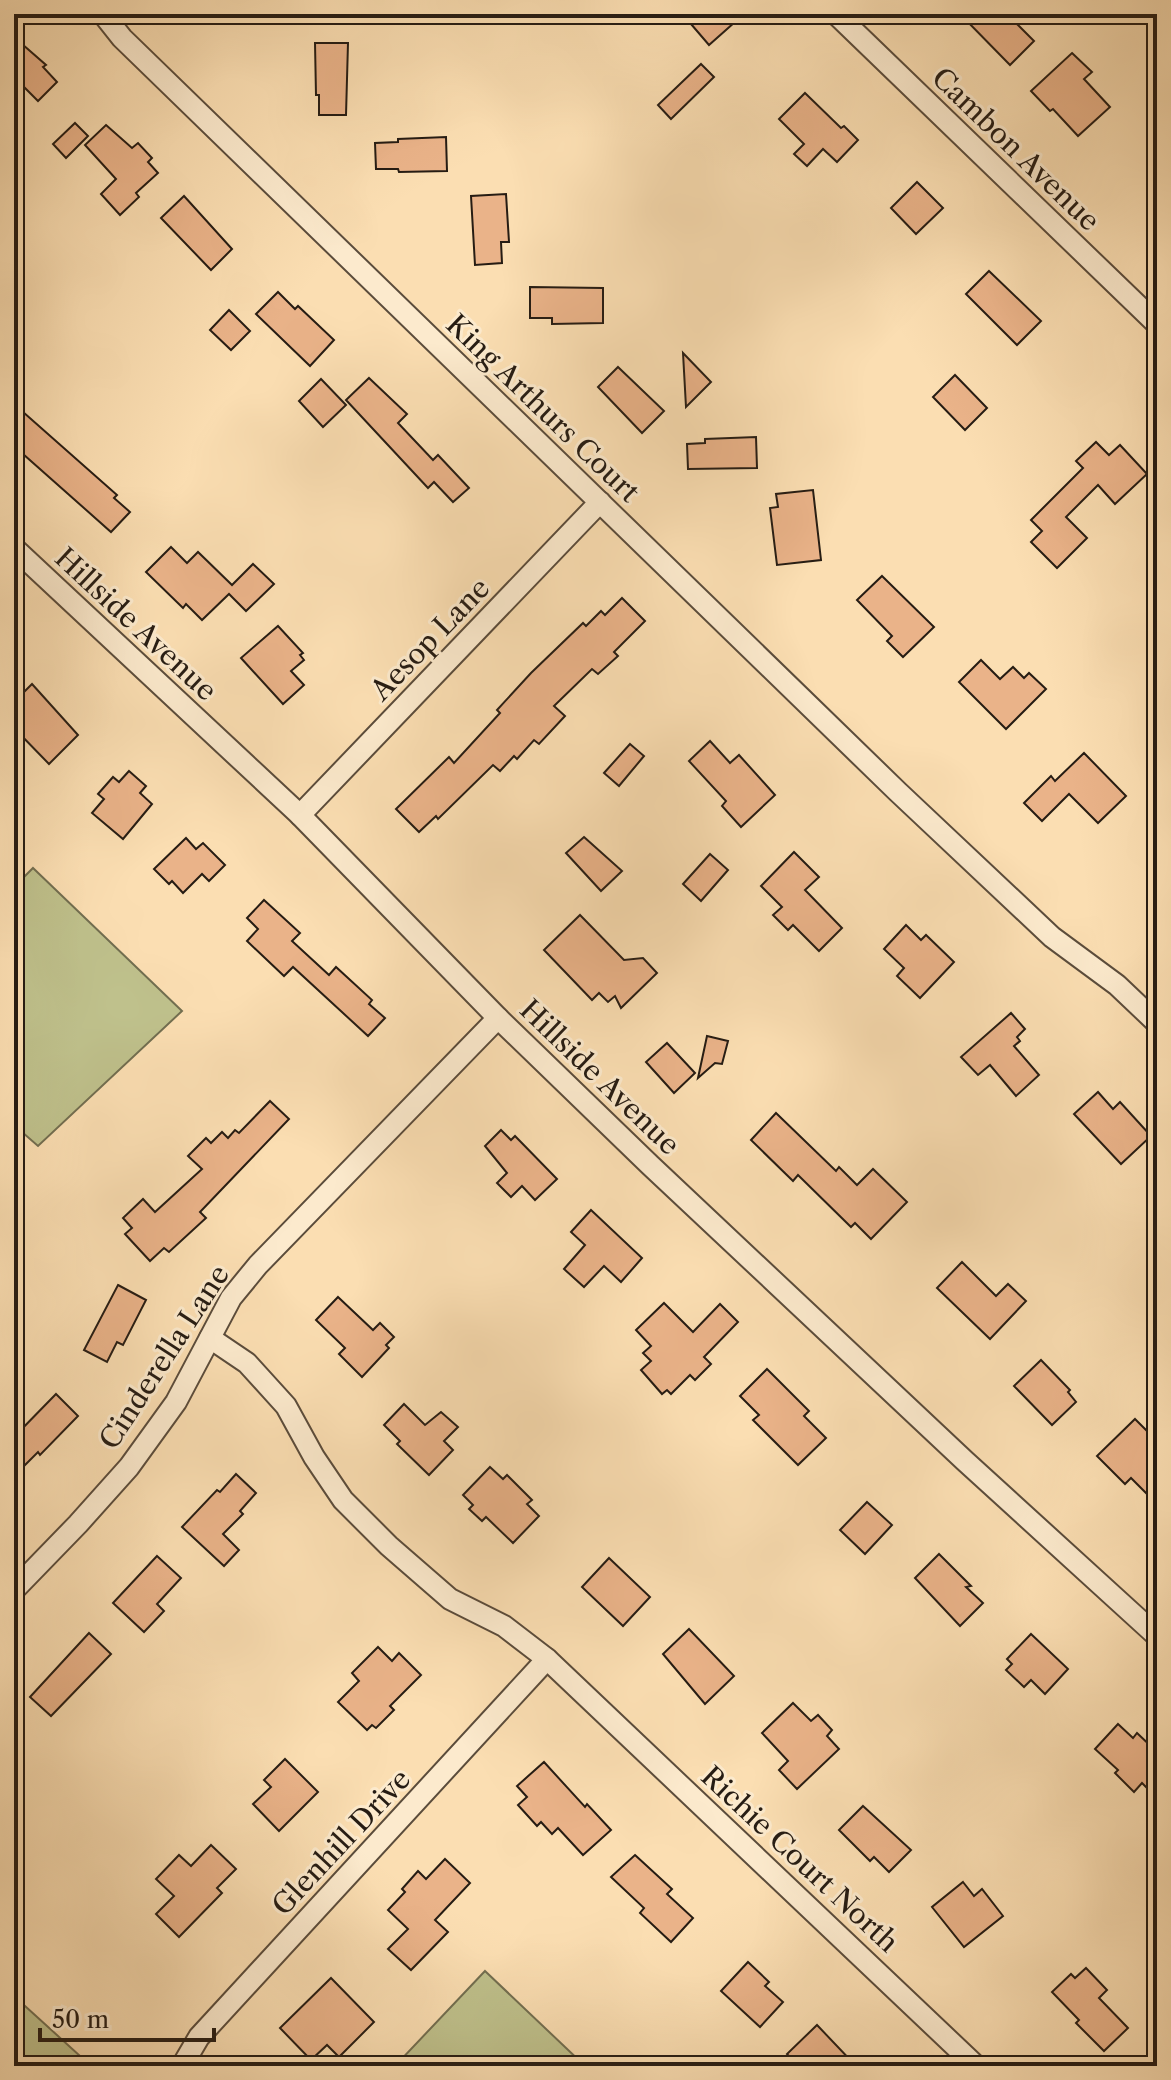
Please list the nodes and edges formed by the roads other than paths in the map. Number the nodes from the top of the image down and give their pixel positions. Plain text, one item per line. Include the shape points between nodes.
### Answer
1 (103, 14) edge
2 (836, 14) edge
3 (1157, 324) edge
4 (600, 502) junction
5 (14, 548) edge
6 (300, 815) junction
7 (498, 1018) junction
8 (1157, 1023) edge
9 (210, 1338) junction
10 (15, 1586) edge
11 (1157, 1636) edge
12 (547, 1659) junction
13 (182, 2066) edge
14 (976, 2066) edge

1 - 4 street, King Arthurs Court
2 - 3 street, Cambon Avenue
4 - 6 street, Aesop Lane
4 - 8 street, King Arthurs Court via 1052,937 1117,985
5 - 6 street, Hillside Avenue
6 - 7 street, Hillside Avenue
7 - 9 street, Cinderella Lane via 258,1265 231,1298
7 - 11 street, Hillside Avenue
9 - 10 street, Cinderella Lane via 176,1402 129,1467
9 - 12 street via 247,1363 286,1406 343,1500 389,1546 450,1599 504,1626
12 - 13 street, Glenhill Drive via 199,2037
12 - 14 street, Richie Court North

